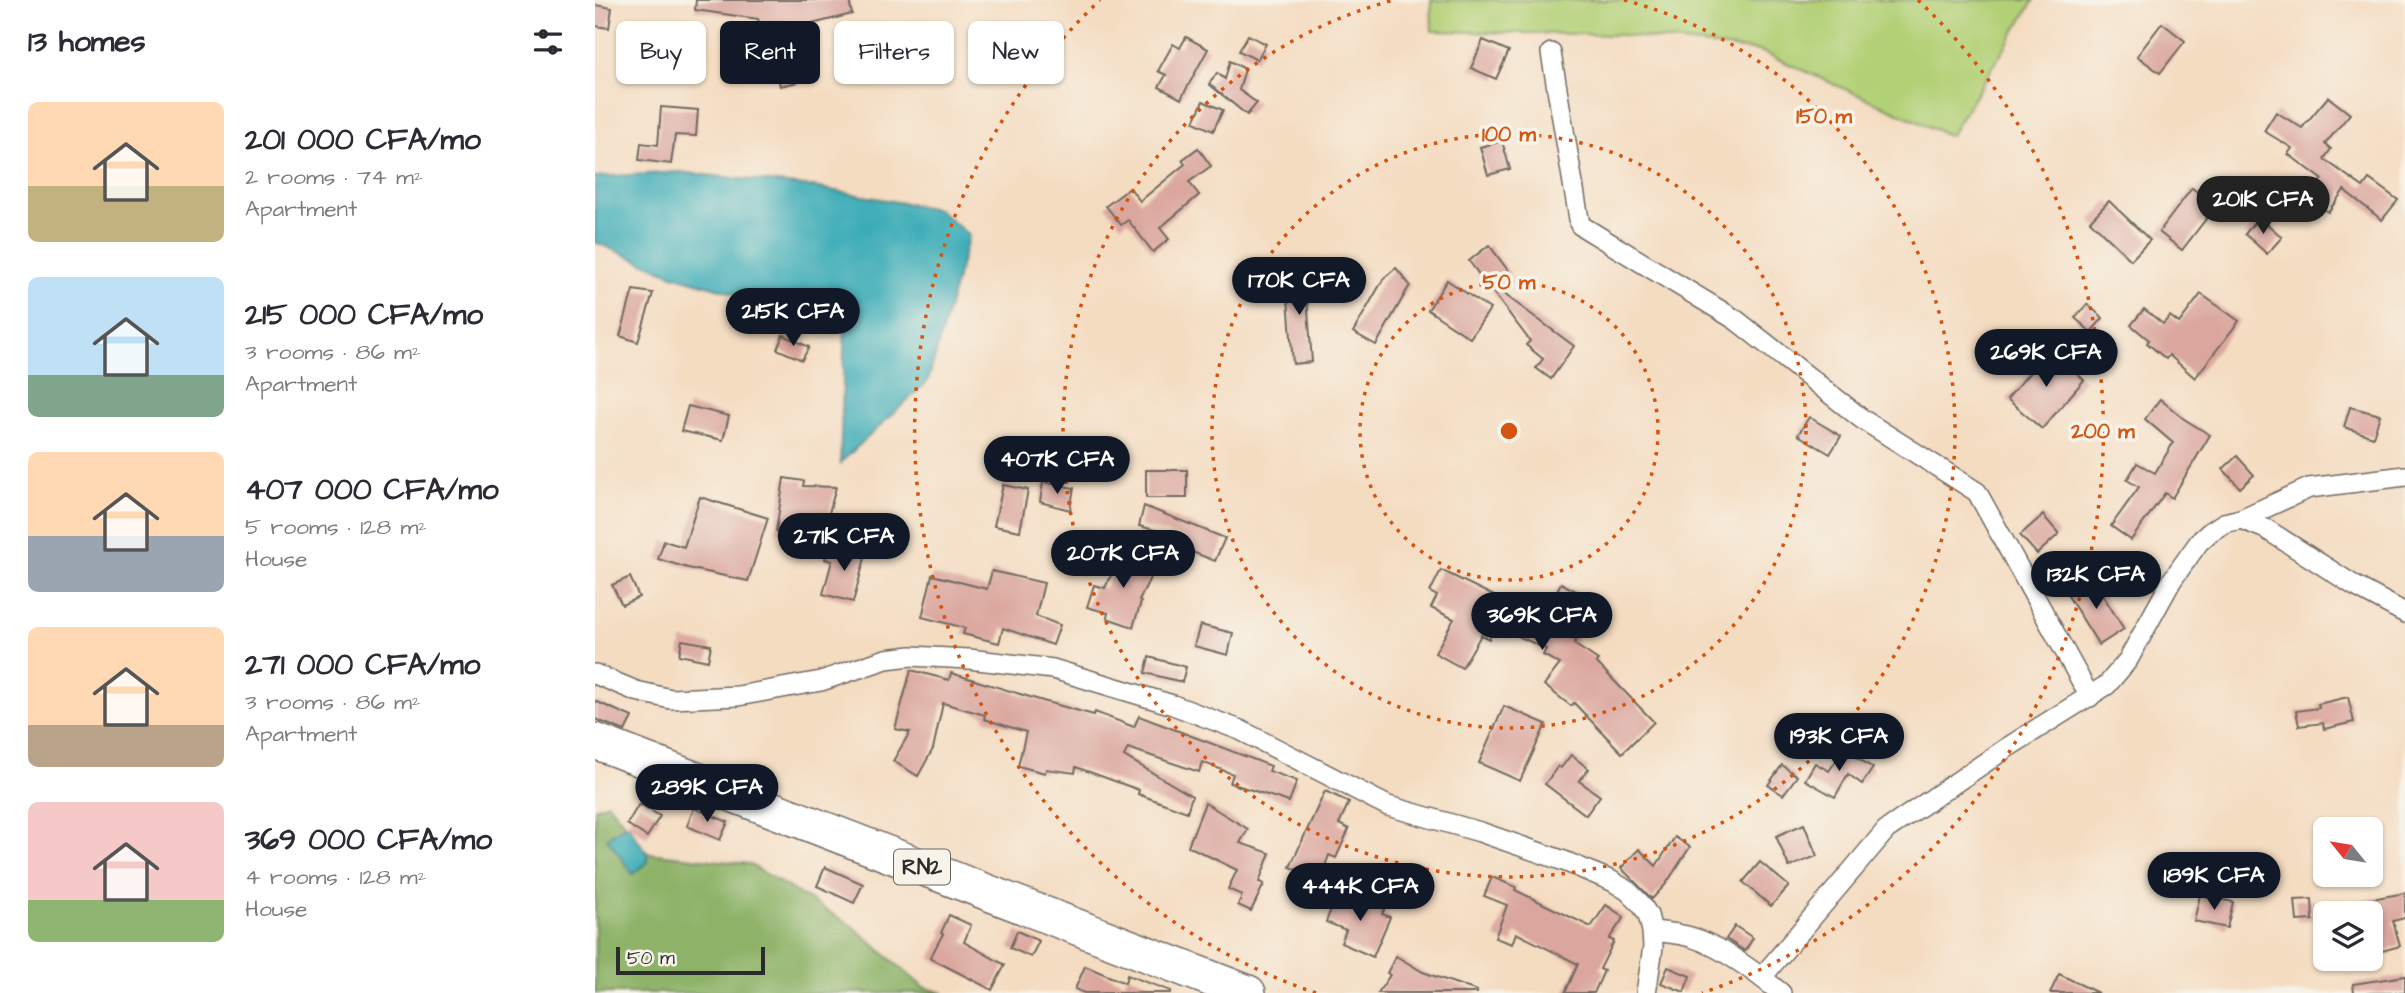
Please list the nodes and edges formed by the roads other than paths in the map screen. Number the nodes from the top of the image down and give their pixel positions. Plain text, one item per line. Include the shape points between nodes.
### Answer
1 (1551, 53) dead end
2 (2405, 475) edge
3 (2241, 519) junction
4 (2405, 613) edge
5 (595, 674) edge
6 (2090, 697) junction
7 (595, 741) edge
8 (1652, 931) junction
9 (1762, 977) junction
10 (1248, 993) edge
11 (1646, 993) edge
12 (1781, 993) edge

1 - 6 street via 1580,225 1737,320 1862,419 1977,492
2 - 3 street via 2309,488
3 - 4 street via 2266,529
3 - 6 street via 2224,523 2199,542 2172,580 2128,660
5 - 8 street via 671,699 750,694 821,681 886,659 911,656 1053,669 1240,730 1388,806 1480,832 1612,881 1641,904
6 - 9 street via 1886,830
7 - 10 highway, RN2
8 - 9 street via 1703,941
8 - 11 street
9 - 12 street

